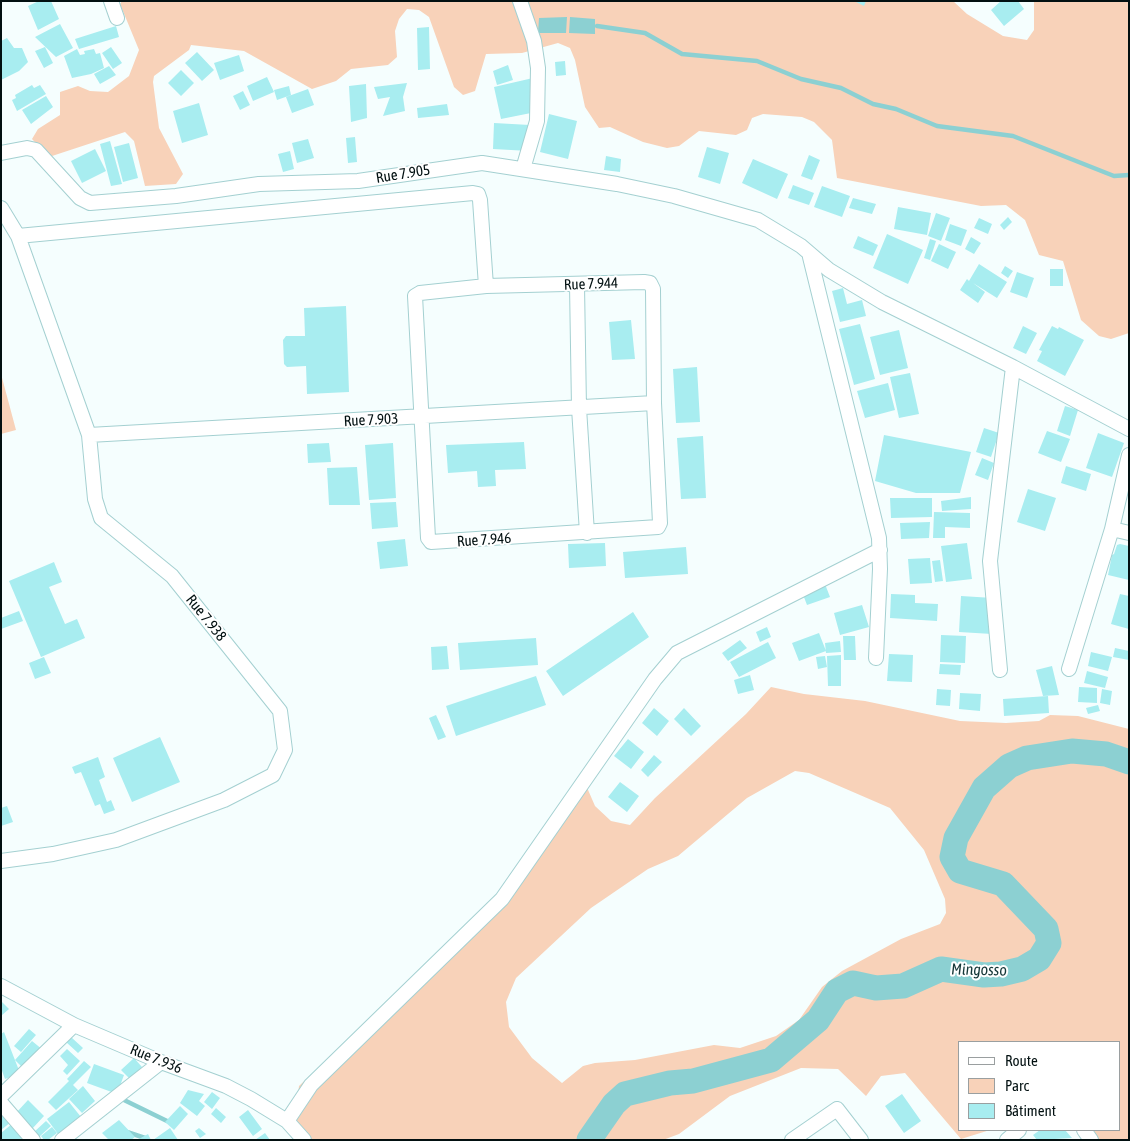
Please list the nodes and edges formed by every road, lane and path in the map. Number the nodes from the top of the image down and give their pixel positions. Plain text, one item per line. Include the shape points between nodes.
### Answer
1 (111, 1) edge
2 (520, 1) edge
3 (118, 18) dead end
4 (1, 153) edge
5 (523, 169) junction
6 (1, 208) edge
7 (18, 236) junction
8 (810, 257) junction
9 (576, 285) junction
10 (486, 286) junction
11 (1013, 367) junction
12 (654, 403) junction
13 (579, 408) junction
14 (422, 418) junction
15 (1129, 429) edge
16 (89, 435) junction
17 (1129, 456) edge
18 (660, 522) joint
19 (1112, 529) junction
20 (587, 533) junction
21 (1129, 533) edge
22 (880, 550) junction
23 (876, 658) dead end
24 (1069, 669) dead end
25 (1000, 670) dead end
26 (1, 861) edge
27 (1, 986) edge
28 (74, 1025) junction
29 (161, 1062) junction
30 (1, 1096) edge
31 (1, 1103) edge
32 (287, 1121) junction
33 (1018, 1131) edge
34 (33, 1140) edge
35 (62, 1140) edge
36 (304, 1140) edge
37 (792, 1140) edge
38 (861, 1140) edge
39 (1007, 1140) edge

1 - 3 street
2 - 5 street via 534,41 538,68 537,121
4 - 5 street, Rue 7.905 via 27,148 36,150 80,198 90,203 176,196 259,184 358,181 456,165 492,163
5 - 8 street, Rue 7.905 via 636,188 758,220 801,246
6 - 7 street, Rue 7.938
7 - 10 street via 473,193 478,194 480,200
7 - 16 street, Rue 7.938
8 - 11 street, Rue 7.905 via 882,302
8 - 22 street
9 - 10 street, Rue 7.944
9 - 12 street, Rue 7.944 via 650,284 653,289
9 - 13 street
10 - 14 street, Rue 7.944 via 415,296
11 - 15 street, Rue 7.905
11 - 25 street via 991,536 990,561
12 - 13 street, Rue 7.903
12 - 18 street, Rue 7.944
13 - 14 street, Rue 7.903
13 - 20 street
14 - 16 street, Rue 7.903
14 - 20 street, Rue 7.946 via 428,538 431,542
16 - 26 street, Rue 7.938 via 95,499 101,518 172,576 280,711 285,750 274,775 224,800 116,840
17 - 19 street
18 - 20 street, Rue 7.946 via 652,529
19 - 21 street
19 - 24 street
22 - 23 street
22 - 32 street via 676,653 502,899 311,1084
27 - 28 street, Rue 7.936
28 - 29 street, Rue 7.936
28 - 30 street
29 - 32 street, Rue 7.936 via 226,1086
29 - 35 street
31 - 34 street
32 - 36 street, Rue 7.936
33 - 39 street
37 - 38 street via 837,1109

